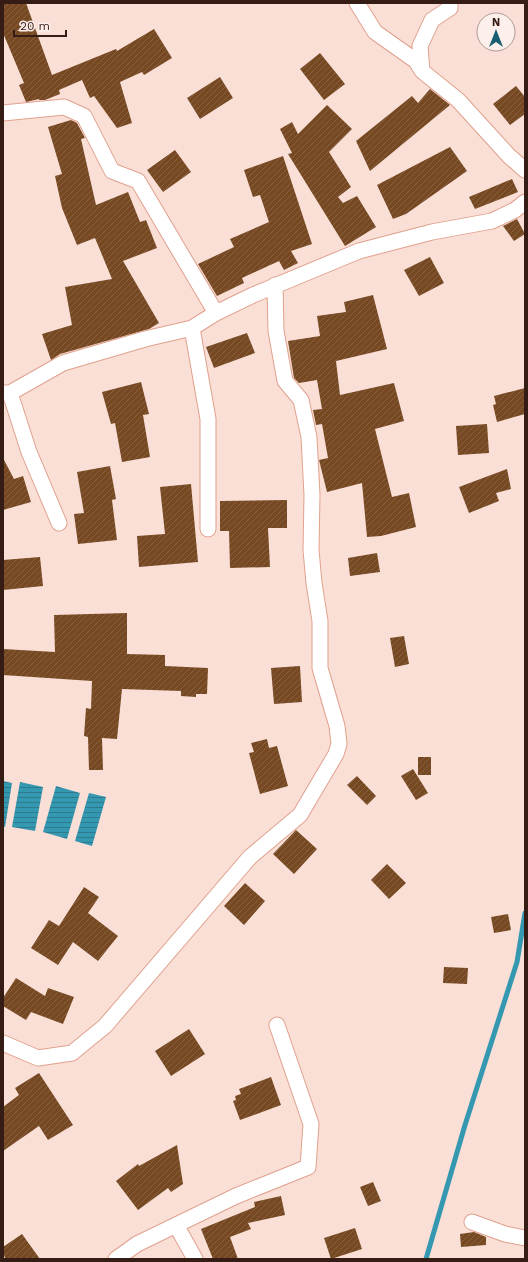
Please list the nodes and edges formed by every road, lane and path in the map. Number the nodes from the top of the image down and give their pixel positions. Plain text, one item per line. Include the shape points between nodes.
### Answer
1 (357, 3) edge
2 (450, 3) edge
3 (422, 71) junction
4 (3, 113) edge
5 (525, 170) edge
6 (525, 202) edge
7 (275, 285) junction
8 (216, 313) junction
9 (192, 328) junction
10 (6, 393) edge
11 (59, 523) dead end
12 (208, 529) dead end
13 (277, 1026) dead end
14 (3, 1043) edge
15 (472, 1222) dead end
16 (176, 1225) junction
17 (525, 1238) edge
18 (116, 1259) edge
19 (194, 1259) edge

1 - 3 street via 375,32 416,61
2 - 3 street via 450,8 432,20 420,46
3 - 5 street via 458,100
4 - 8 street via 64,107 84,116 112,171 138,181
6 - 7 street via 515,210 492,220 432,232 360,251
7 - 8 street
7 - 14 street via 276,331 285,382 301,400 309,437 311,550 320,621 320,668 337,726 339,744 336,754 300,815 250,857 105,1026 72,1053 38,1058
8 - 9 street
9 - 10 street via 63,364
9 - 12 street via 208,419
10 - 11 street
13 - 16 street via 311,1124 308,1167 236,1196
15 - 17 street
16 - 18 street via 137,1244
16 - 19 street

